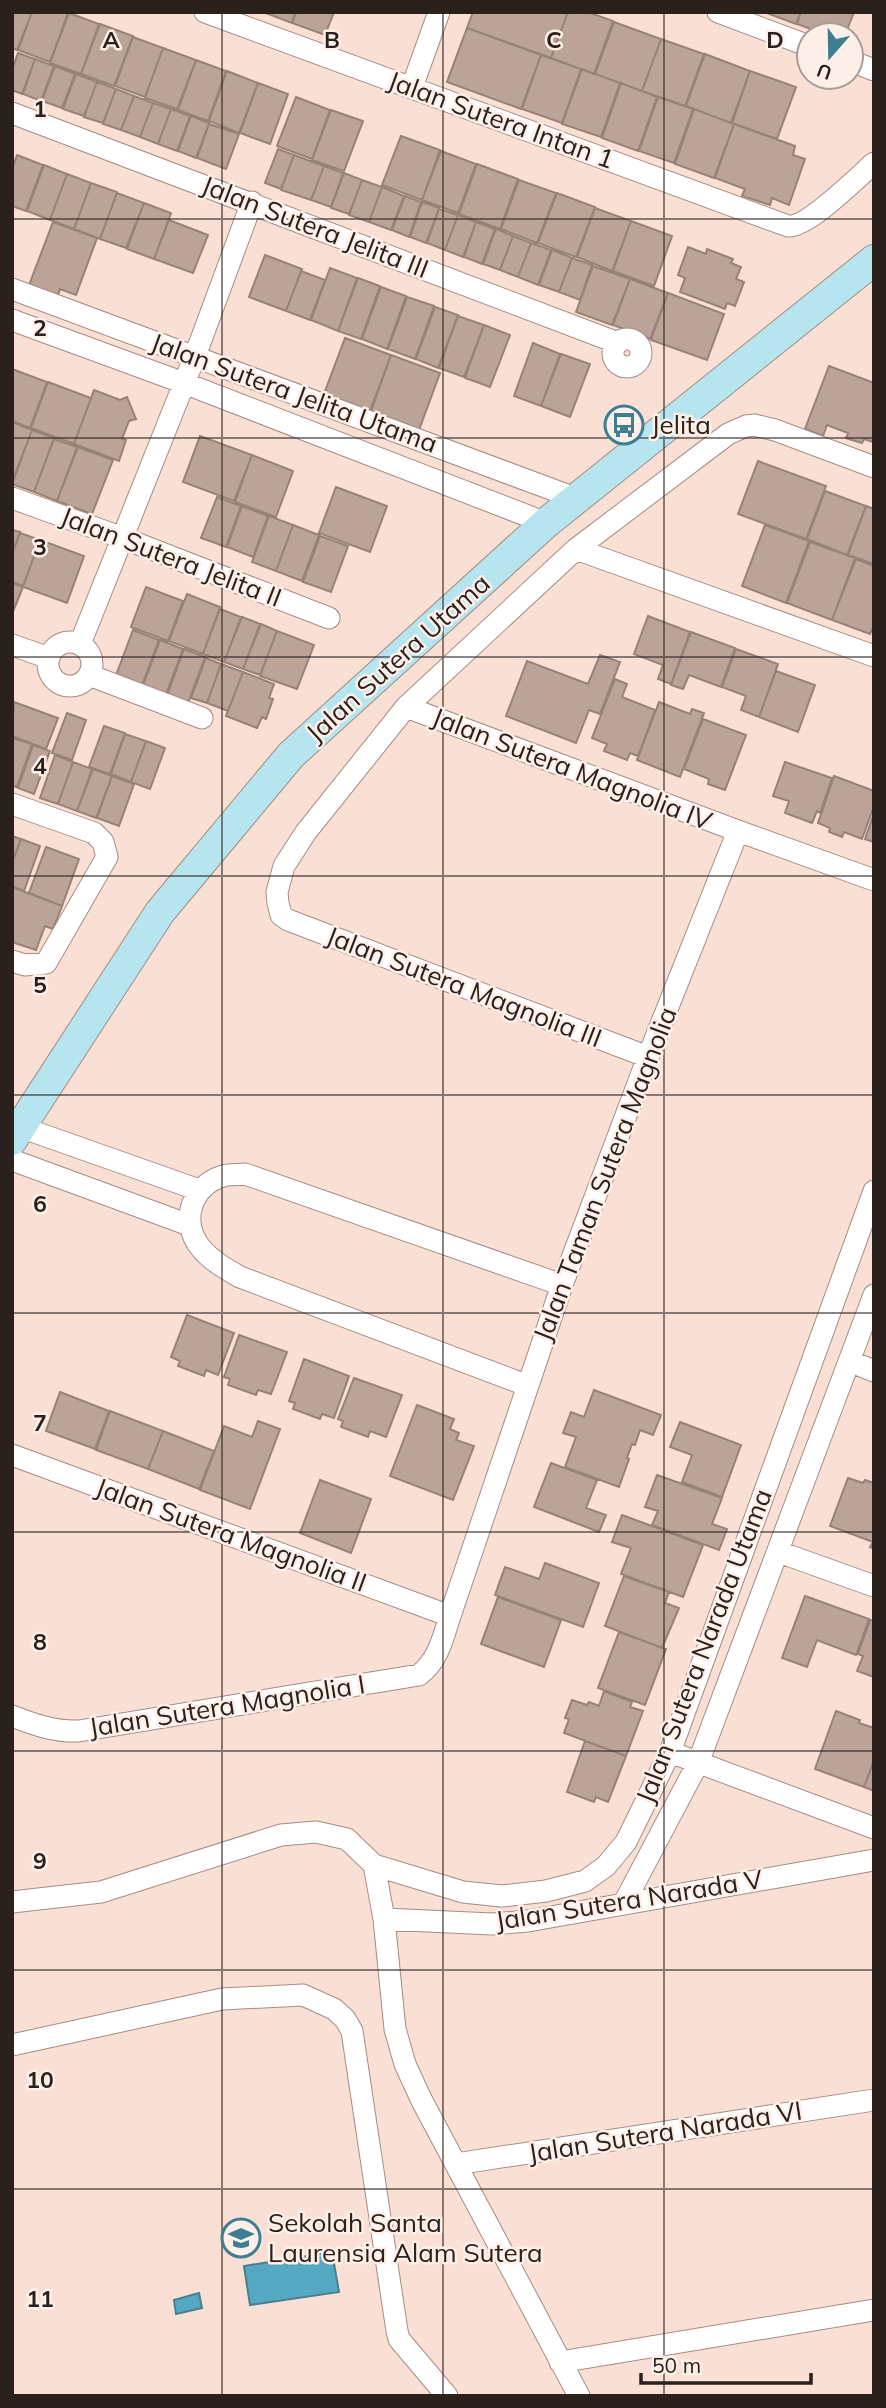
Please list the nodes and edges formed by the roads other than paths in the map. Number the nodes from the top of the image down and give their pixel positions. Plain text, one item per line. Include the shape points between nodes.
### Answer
1 (205, 12) edge
2 (439, 12) edge
3 (718, 12) edge
4 (795, 41) edge
5 (412, 87) junction
6 (12, 113) edge
7 (874, 163) edge
8 (252, 202) junction
9 (874, 260) edge
10 (12, 289) edge
11 (12, 320) edge
12 (618, 343) dead end
13 (195, 356) junction
14 (184, 383) junction
15 (387, 429) junction
16 (374, 458) junction
17 (874, 467) edge
18 (12, 498) edge
19 (575, 498) junction
20 (546, 523) junction
21 (123, 538) junction
22 (576, 549) junction
23 (329, 618) dead end
24 (80, 643) junction
25 (12, 645) edge
26 (874, 656) edge
27 (49, 658) junction
28 (89, 675) junction
29 (407, 707) junction
30 (202, 718) dead end
31 (12, 804) edge
32 (737, 831) junction
33 (874, 880) edge
34 (12, 961) edge
35 (648, 1057) junction
36 (15, 1130) edge
37 (12, 1160) edge
38 (200, 1190) junction
39 (874, 1191) edge
40 (189, 1225) junction
41 (562, 1285) junction
42 (874, 1295) edge
43 (849, 1361) junction
44 (874, 1371) edge
45 (526, 1385) junction
46 (12, 1455) edge
47 (779, 1552) junction
48 (874, 1586) edge
49 (450, 1616) junction
50 (436, 1657) joint
51 (12, 1716) edge
52 (670, 1752) junction
53 (698, 1763) junction
54 (874, 1828) edge
55 (874, 1860) edge
56 (374, 1865) junction
57 (12, 1902) edge
58 (624, 1903) junction
59 (384, 1919) junction
60 (12, 2045) edge
61 (874, 2100) edge
62 (456, 2164) junction
63 (874, 2310) edge
64 (561, 2362) junction
65 (447, 2396) edge
66 (579, 2396) edge

1 - 5 street, Jalan Sutera Intan 1
2 - 5 street
3 - 4 street
5 - 7 street, Jalan Sutera Intan 1 via 789,226 808,219
6 - 8 street, Jalan Sutera Jelita III
8 - 12 street, Jalan Sutera Jelita III
8 - 13 street
9 - 19 street, Jalan Sutera Utama
10 - 13 street, Jalan Sutera Jelita Utama
11 - 14 street, Jalan Sutera Jelita Utama
13 - 14 street
13 - 15 street, Jalan Sutera Jelita Utama
14 - 16 street, Jalan Sutera Jelita Utama
14 - 21 street
15 - 16 street
15 - 19 street, Jalan Sutera Jelita Utama
16 - 20 street, Jalan Sutera Jelita Utama
17 - 22 street via 754,425 728,434
18 - 21 street, Jalan Sutera Jelita II
19 - 20 street, Jalan Sutera Utama
20 - 36 street, Jalan Sutera Utama via 291,755 160,912
21 - 23 street, Jalan Sutera Jelita II
21 - 24 street
22 - 26 street
22 - 29 street
24 - 27 street via 67,641 55,647
24 - 28 street via 89,652
25 - 27 street
27 - 28 street via 48,668 61,684 81,683
28 - 30 street
29 - 32 street, Jalan Sutera Magnolia IV
29 - 35 street, Jalan Sutera Magnolia III via 306,832 285,866 277,892 281,915
31 - 34 street via 94,833 106,848 107,860 46,963
32 - 33 street
32 - 35 street, Jalan Taman Sutera Magnolia
35 - 41 street, Jalan Taman Sutera Magnolia
36 - 38 street
37 - 40 street
38 - 40 street via 191,1205
38 - 41 street via 222,1176 245,1174
39 - 52 street, Jalan Sutera Narada Utama
40 - 45 street via 200,1247 240,1277
41 - 45 street, Jalan Taman Sutera Magnolia
42 - 43 street, Jalan Sutera Narada Utama
43 - 44 street
43 - 47 street, Jalan Sutera Narada Utama
45 - 49 street, Jalan Taman Sutera Magnolia
46 - 49 street, Jalan Sutera Magnolia II
47 - 48 street
47 - 53 street, Jalan Sutera Narada Utama
49 - 50 street, Jalan Taman Sutera Magnolia
50 - 51 street, Jalan Sutera Magnolia I via 419,1675 79,1731 43,1727
52 - 53 street
52 - 56 street, Jalan Sutera Narada Utama via 626,1842 606,1866 585,1881 502,1896 463,1892
53 - 54 street
53 - 58 street, Jalan Sutera Narada Utama
55 - 58 street, Jalan Sutera Narada V
56 - 57 street via 347,1839 316,1832 281,1835 101,1892
56 - 59 street
58 - 59 street, Jalan Sutera Narada V via 492,1924
59 - 62 street via 396,2029 405,2064
60 - 65 street via 222,1999 303,1995 334,2009 352,2031 399,2339
61 - 62 street, Jalan Sutera Narada VI
62 - 64 street
63 - 64 street
64 - 66 street

